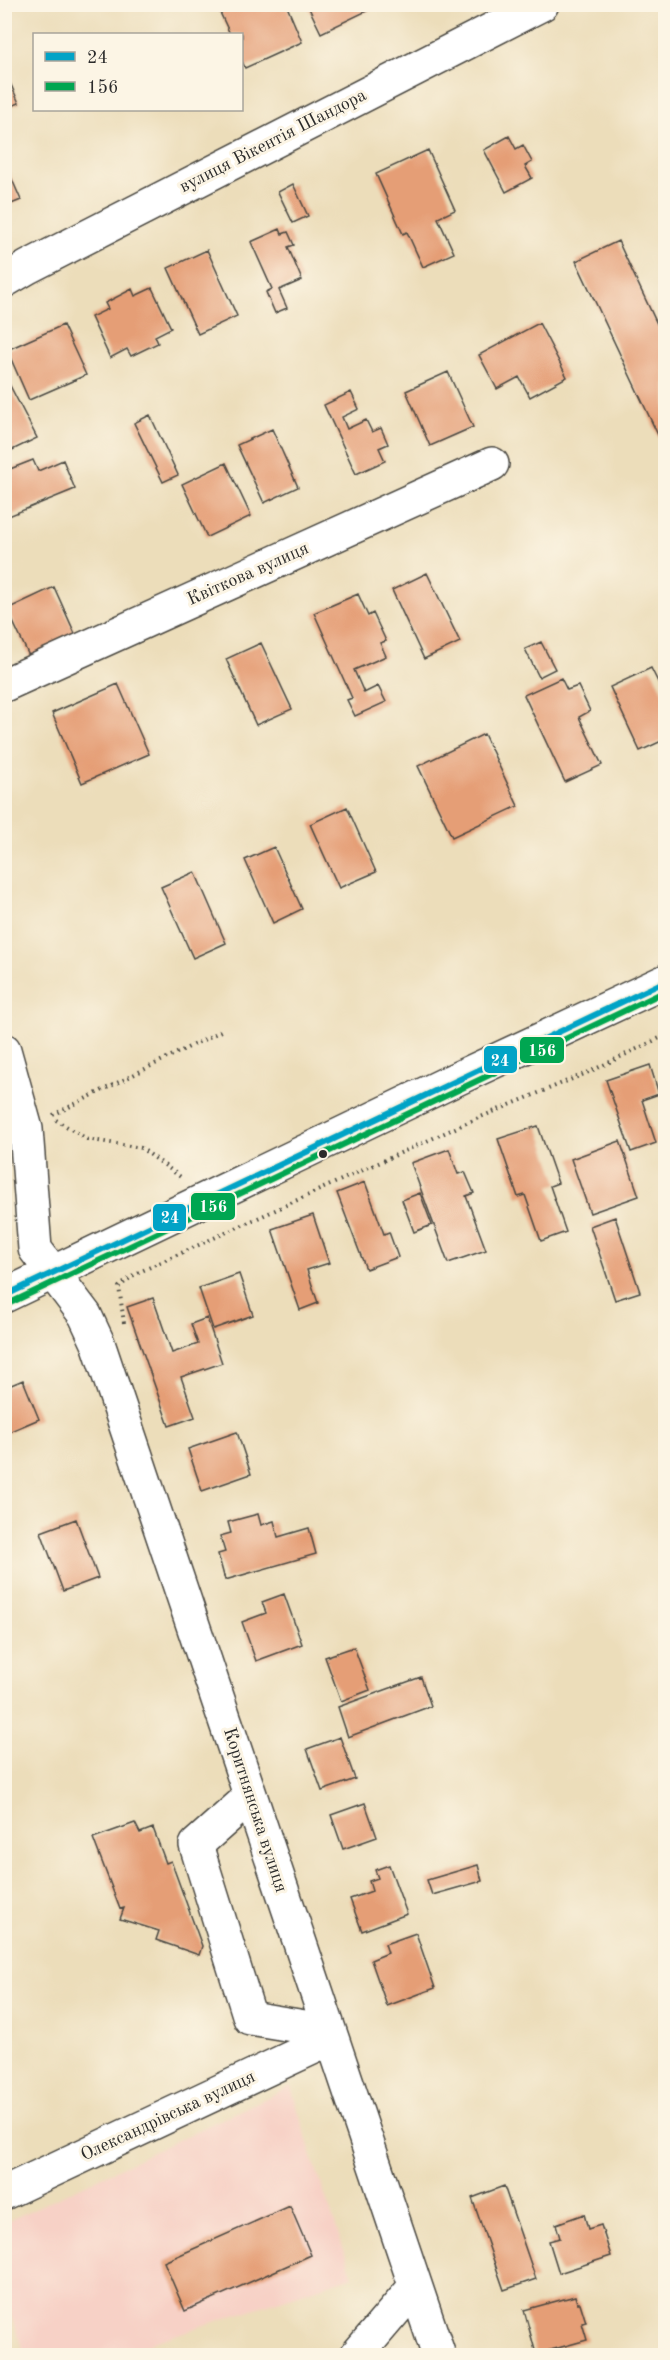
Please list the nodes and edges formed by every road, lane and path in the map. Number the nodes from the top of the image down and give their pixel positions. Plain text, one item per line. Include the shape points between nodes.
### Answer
1 (542, 4) edge
2 (4, 281) edge
3 (492, 464) dead end
4 (4, 685) edge
5 (666, 981) edge
6 (221, 1031) dead end
7 (666, 1035) edge
8 (4, 1050) edge
9 (203, 1202) junction
10 (55, 1274) junction
11 (4, 1296) edge
12 (98, 1343) junction
13 (250, 1797) junction
14 (330, 2035) junction
15 (4, 2193) edge
16 (414, 2288) junction
17 (356, 2355) edge
18 (439, 2355) edge

1 - 2 street, вулиця Вікентія Шандора
3 - 4 street, Квіткова вулиця
5 - 9 street
6 - 9 path via 50,1116 87,1139 141,1148 181,1176
7 - 12 path via 135,1274 119,1287 125,1334
8 - 10 street, Коритнянська вулиця via 26,1129 35,1249
9 - 10 street
10 - 11 street
10 - 12 street, Коритнянська вулиця via 85,1315
12 - 13 street, Коритнянська вулиця
13 - 14 street, Коритнянська вулиця
13 - 14 street via 196,1845 250,2018
14 - 15 street, Олександрівська вулиця
14 - 16 street, Коритнянська вулиця
16 - 17 street
16 - 18 street, Коритнянська вулиця

